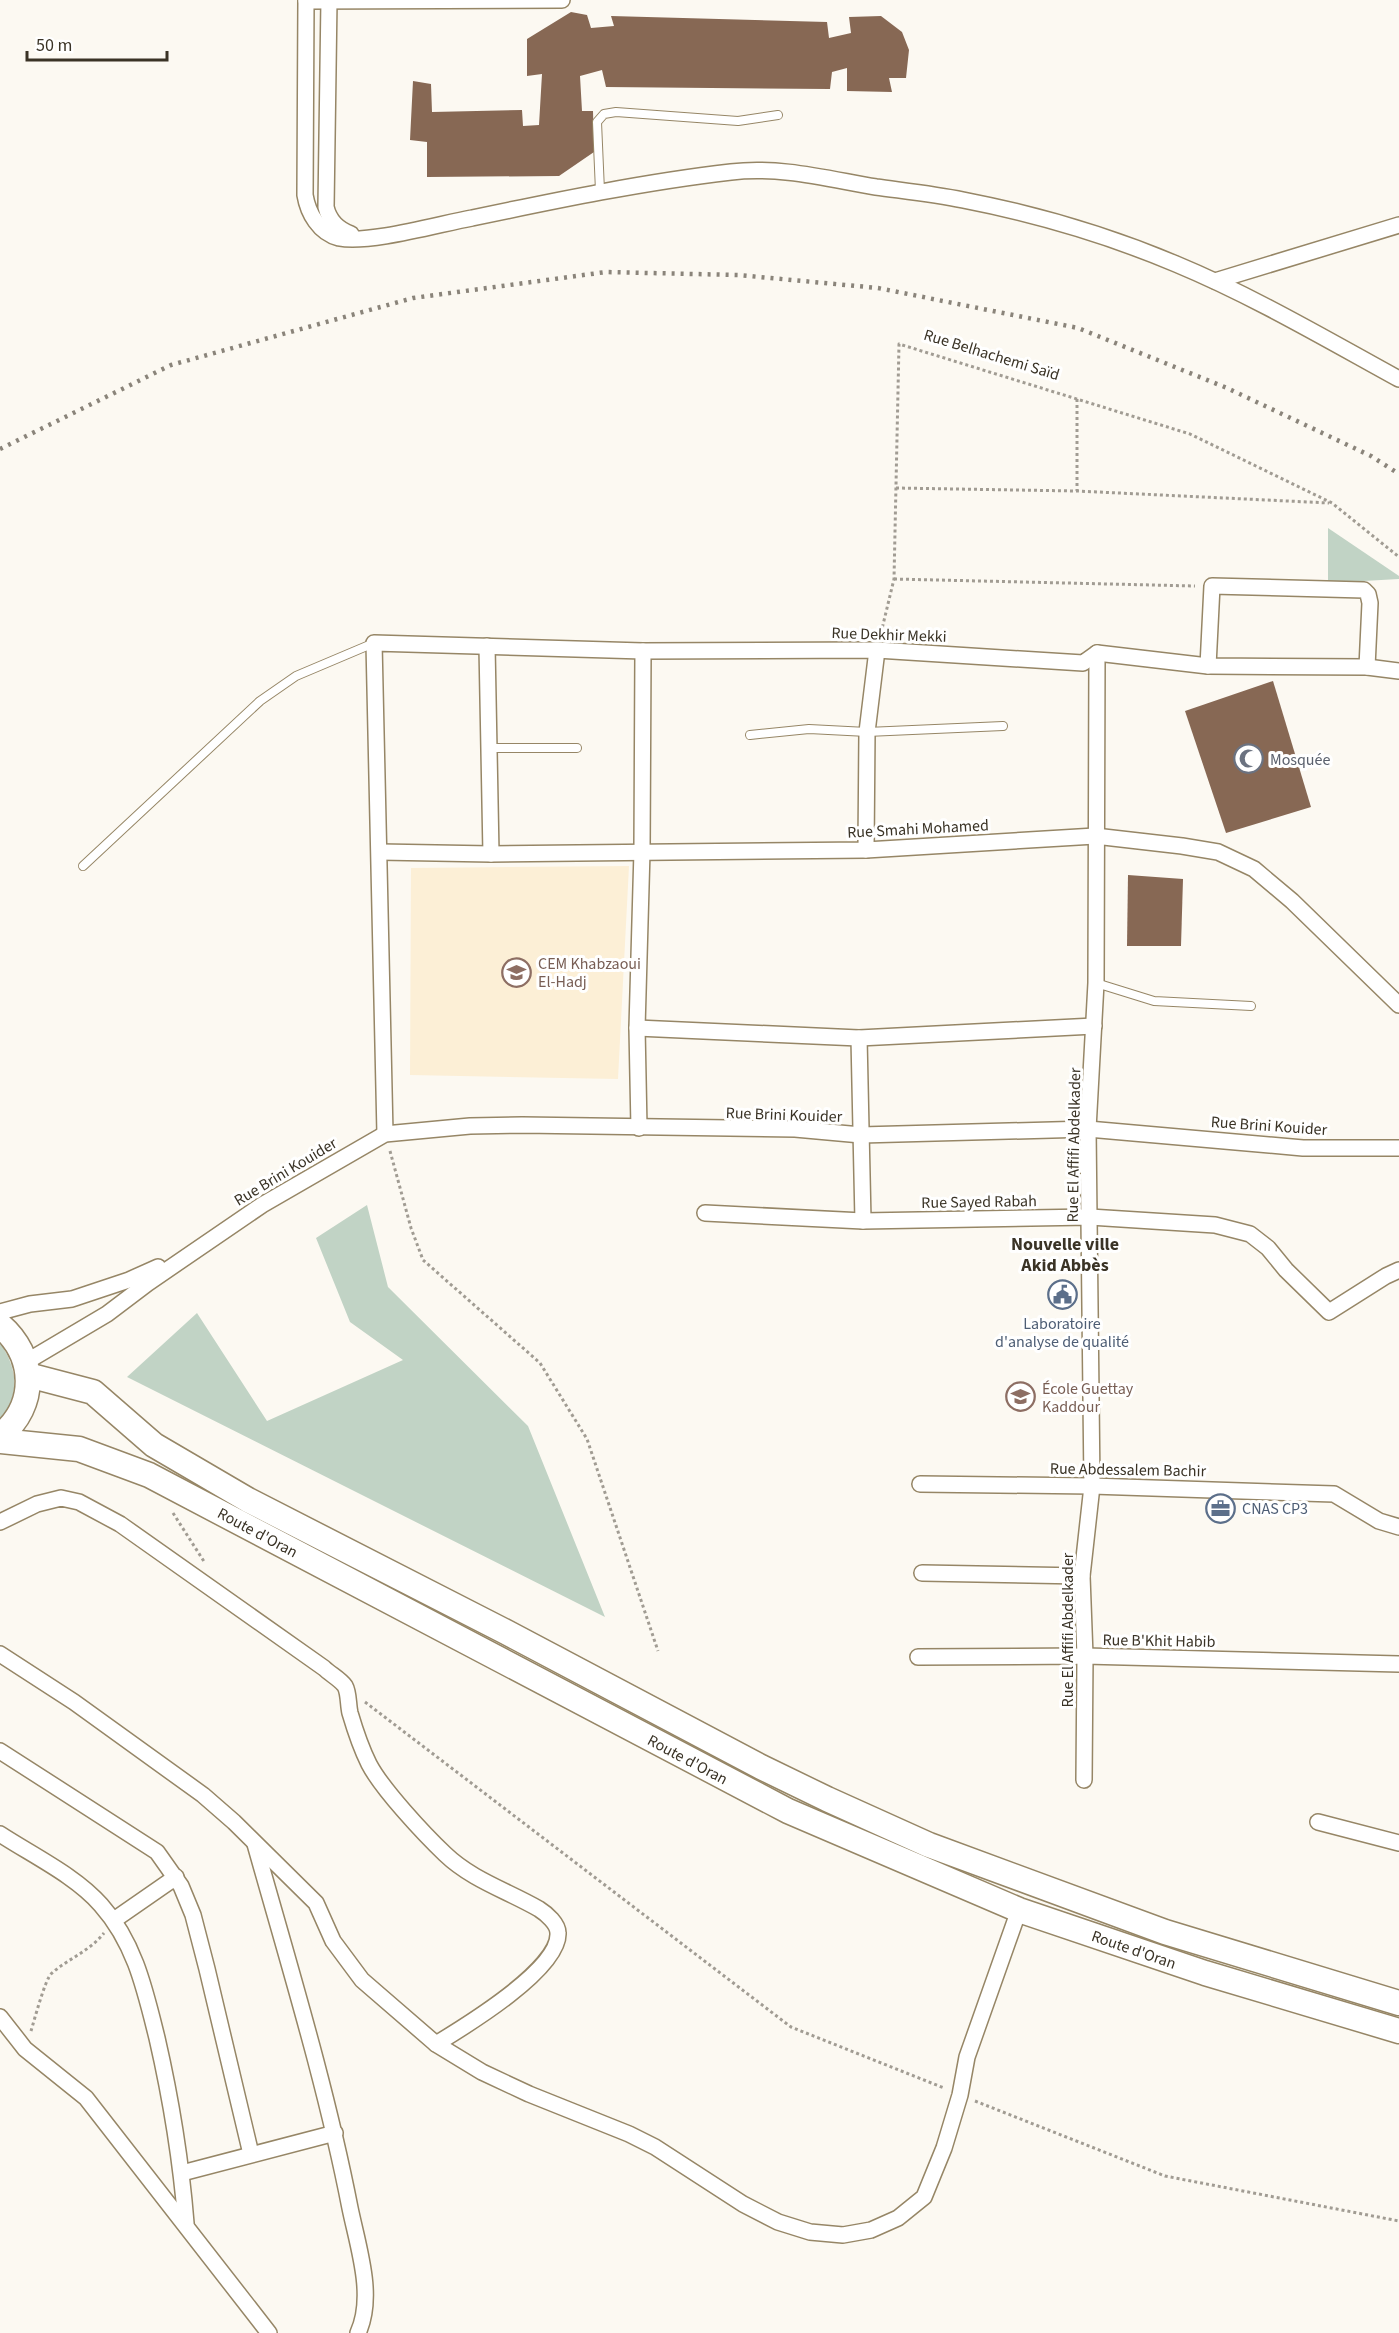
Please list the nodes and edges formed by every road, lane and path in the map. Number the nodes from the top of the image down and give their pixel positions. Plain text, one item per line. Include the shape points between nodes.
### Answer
1 (562, 0) edge
2 (306, 1) edge
3 (329, 1) edge
4 (778, 115) dead end
5 (600, 191) junction
6 (1399, 225) edge
7 (359, 237) junction
8 (1215, 281) junction
9 (1399, 379) edge
10 (1077, 399) junction
11 (896, 489) junction
12 (1077, 491) junction
13 (1332, 503) junction
14 (1399, 557) edge
15 (894, 579) junction
16 (1212, 586) junction
17 (374, 643) junction
18 (487, 646) junction
19 (877, 650) junction
20 (643, 651) junction
21 (1098, 653) junction
22 (1208, 666) junction
23 (1367, 668) junction
24 (1399, 671) edge
25 (1002, 726) dead end
26 (867, 732) junction
27 (750, 735) dead end
28 (490, 748) junction
29 (577, 748) dead end
30 (1095, 836) junction
31 (866, 850) junction
32 (642, 851) junction
33 (380, 852) junction
34 (491, 854) junction
35 (83, 866) dead end
36 (1096, 983) junction
37 (1399, 1005) edge
38 (1251, 1006) dead end
39 (1094, 1026) junction
40 (637, 1028) junction
41 (859, 1038) junction
42 (639, 1128) junction
43 (1088, 1129) junction
44 (385, 1134) junction
45 (861, 1135) junction
46 (1399, 1148) edge
47 (705, 1213) dead end
48 (1090, 1217) junction
49 (863, 1221) junction
50 (198, 1247) junction
51 (1399, 1270) edge
52 (0, 1312) edge
53 (0, 1324) edge
54 (27, 1369) junction
55 (0, 1436) edge
56 (0, 1441) edge
57 (920, 1484) dead end
58 (1092, 1486) junction
59 (167, 1504) dead end
60 (0, 1522) edge
61 (1399, 1527) edge
62 (210, 1571) dead end
63 (922, 1573) dead end
64 (1082, 1576) junction
65 (658, 1651) dead end
66 (0, 1654) edge
67 (1085, 1656) junction
68 (918, 1657) dead end
69 (1399, 1664) edge
70 (345, 1687) junction
71 (0, 1751) edge
72 (1084, 1780) dead end
73 (1318, 1822) dead end
74 (0, 1834) edge
75 (254, 1841) junction
76 (1399, 1843) edge
77 (176, 1877) junction
78 (1018, 1910) junction
79 (114, 1920) junction
80 (1399, 2003) edge
81 (0, 2017) edge
82 (1399, 2031) edge
83 (436, 2044) junction
84 (25, 2049) junction
85 (960, 2094) junction
86 (335, 2133) junction
87 (251, 2154) junction
88 (182, 2173) junction
89 (1399, 2221) edge
90 (186, 2223) junction
91 (269, 2333) edge
92 (358, 2333) edge

1 - 3 street
2 - 3 street
2 - 7 street via 306,204 316,222 332,235
3 - 7 street via 326,207 338,228
4 - 5 lane via 738,120 604,114 597,122
5 - 7 street via 387,235
5 - 8 street via 734,171 797,173 1018,212 1134,247
6 - 8 street
8 - 9 street
10 - 11 path, Rue Belhachemi Saïd via 899,344
10 - 12 path
10 - 13 path, Rue Belhachemi Saïd via 1190,434
11 - 12 path
11 - 15 path, Rue Belhachemi Saïd
12 - 13 path
13 - 14 path, Rue Belhachemi Saïd
15 - 16 path
15 - 19 path, Rue Belhachemi Saïd
16 - 22 street
16 - 23 street via 1364,590 1370,603
17 - 18 street, Rue Dekhir Mekki
17 - 33 street
17 - 35 lane via 296,676 260,701
18 - 20 street, Rue Dekhir Mekki
18 - 28 street
19 - 20 street, Rue Dekhir Mekki
19 - 21 street, Rue Dekhir Mekki via 1083,663
19 - 26 street
20 - 32 street
21 - 22 street, Rue Dekhir Mekki
21 - 30 street, Rue El Affifi Abdelkader
22 - 23 street, Rue Dekhir Mekki
23 - 24 street, Rue Dekhir Mekki
25 - 26 lane
26 - 27 lane via 809,729
26 - 31 street
28 - 29 lane
28 - 34 street
30 - 31 street, Rue Smahi Mohamed
30 - 36 street, Rue El Affifi Abdelkader
30 - 37 street, Rue Smahi Mohamed via 1218,852 1254,869
31 - 32 street, Rue Smahi Mohamed
32 - 34 street, Rue Smahi Mohamed
32 - 40 street
33 - 34 street, Rue Smahi Mohamed
33 - 44 street
36 - 38 lane via 1154,1001
36 - 39 street, Rue El Affifi Abdelkader
39 - 41 street
39 - 43 street, Rue El Affifi Abdelkader
40 - 41 street
40 - 42 street
41 - 45 street
42 - 44 street, Rue Brini Kouider via 470,1126
42 - 45 street, Rue Brini Kouider
43 - 45 street, Rue Brini Kouider
43 - 46 street, Rue Brini Kouider via 1303,1148
43 - 48 street, Rue El Affifi Abdelkader
44 - 50 street, Rue Brini Kouider via 316,1172
44 - 65 path via 423,1260 540,1363 587,1438
45 - 49 street
47 - 49 street, Rue Sayed Rabah
48 - 49 street, Rue Sayed Rabah
48 - 51 street, Rue Sayed Rabah via 1215,1225 1250,1234 1329,1312
48 - 58 street, Rue El Affifi Abdelkader
50 - 52 street via 120,1283 72,1299
50 - 54 street
53 - 54 main road via 20,1347
54 - 55 main road via 27,1395 21,1413
54 - 80 main road, Route d'Oran via 93,1392 154,1445 248,1500 827,1799 929,1845 1165,1932
56 - 78 main road, Route d'Oran via 79,1449 149,1475 788,1811
57 - 58 street, Rue Abdessalem Bachir
58 - 61 street, Rue Abdessalem Bachir via 1334,1494 1379,1521
58 - 64 street, Rue El Affifi Abdelkader
59 - 62 path
60 - 70 street via 61,1498 79,1502 120,1524
63 - 64 street
64 - 67 street, Rue El Affifi Abdelkader
66 - 75 street via 204,1795
67 - 68 street, Rue B'Khit Habib
67 - 69 street, Rue B'Khit Habib
67 - 72 street, Rue El Affifi Abdelkader
70 - 83 street via 358,1740 370,1766 405,1810 454,1861 541,1910 559,1933 546,1958 503,2001
70 - 85 path via 790,2028
71 - 77 street via 140,1839 157,1852
73 - 76 street
74 - 79 street via 77,1883
75 - 83 street via 316,1903 333,1941 362,1980
75 - 86 street
77 - 79 street
77 - 87 street via 193,1915
78 - 82 main road, Route d'Oran via 1205,1973
78 - 85 street via 966,2056
79 - 84 path via 98,1940 50,1975
79 - 88 street via 142,1975 165,2072
81 - 84 street
83 - 85 street via 482,2072 655,2147 743,2204 778,2222 810,2232 843,2235 871,2230 898,2218 924,2197
84 - 90 street via 86,2098
85 - 89 path via 1165,2176
86 - 87 street
86 - 92 street via 363,2272 364,2309
87 - 88 street
88 - 90 street
90 - 91 street

